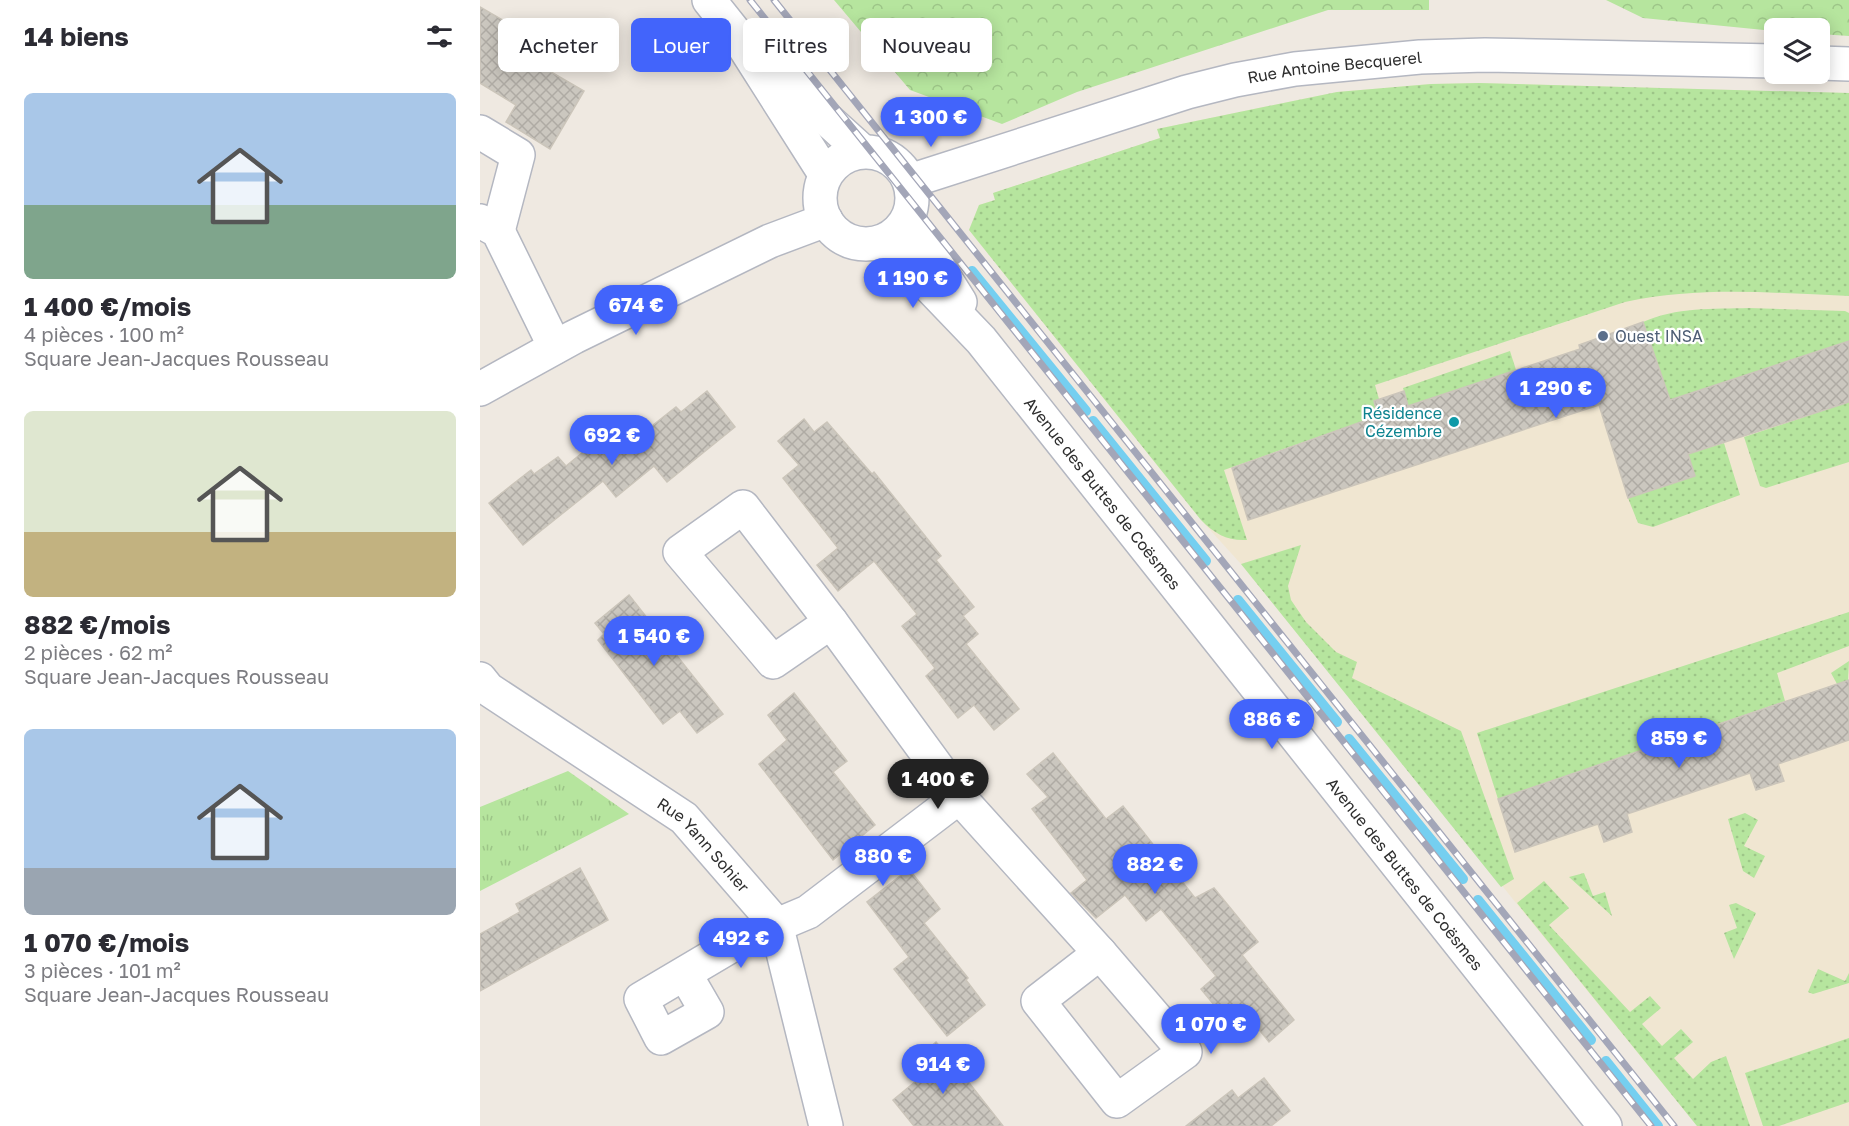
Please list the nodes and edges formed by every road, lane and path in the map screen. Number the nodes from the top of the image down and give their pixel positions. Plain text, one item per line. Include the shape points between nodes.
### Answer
1 (709, 0) edge
2 (736, 34) junction
3 (1764, 61) edge
4 (1830, 63) edge
5 (1849, 64) edge
6 (480, 132) edge
7 (862, 151) junction
8 (825, 174) junction
9 (910, 181) junction
10 (826, 220) junction
11 (489, 226) edge
12 (897, 230) junction
13 (555, 348) junction
14 (480, 389) edge
15 (831, 622) junction
16 (480, 680) edge
17 (959, 797) junction
18 (776, 924) junction
19 (1100, 953) junction
20 (685, 974) dead end
21 (826, 1126) edge
22 (1605, 1126) edge

1 - 2 street
2 - 7 street via 765,55
2 - 8 street
3 - 9 street, Rue Antoine Becquerel via 1485,55 1295,69 1187,92
4 - 5 street
6 - 11 street via 518,155
7 - 8 street via 842,158
7 - 9 street via 890,157
8 - 10 street via 820,198
9 - 12 street via 913,196
10 - 12 street via 839,235 868,244
10 - 13 street via 770,241
11 - 13 street
12 - 22 street, Avenue des Buttes de Coësmes via 949,282 981,340
13 - 14 street
15 - 15 street via 743,507 680,552 774,662
15 - 17 street
16 - 18 street, Rue Yann Sohier via 684,818
17 - 18 street via 808,912
17 - 19 street
18 - 20 street via 739,940
18 - 21 street, Rue Yann Sohier
19 - 19 street via 1038,1002 1117,1101 1185,1052

